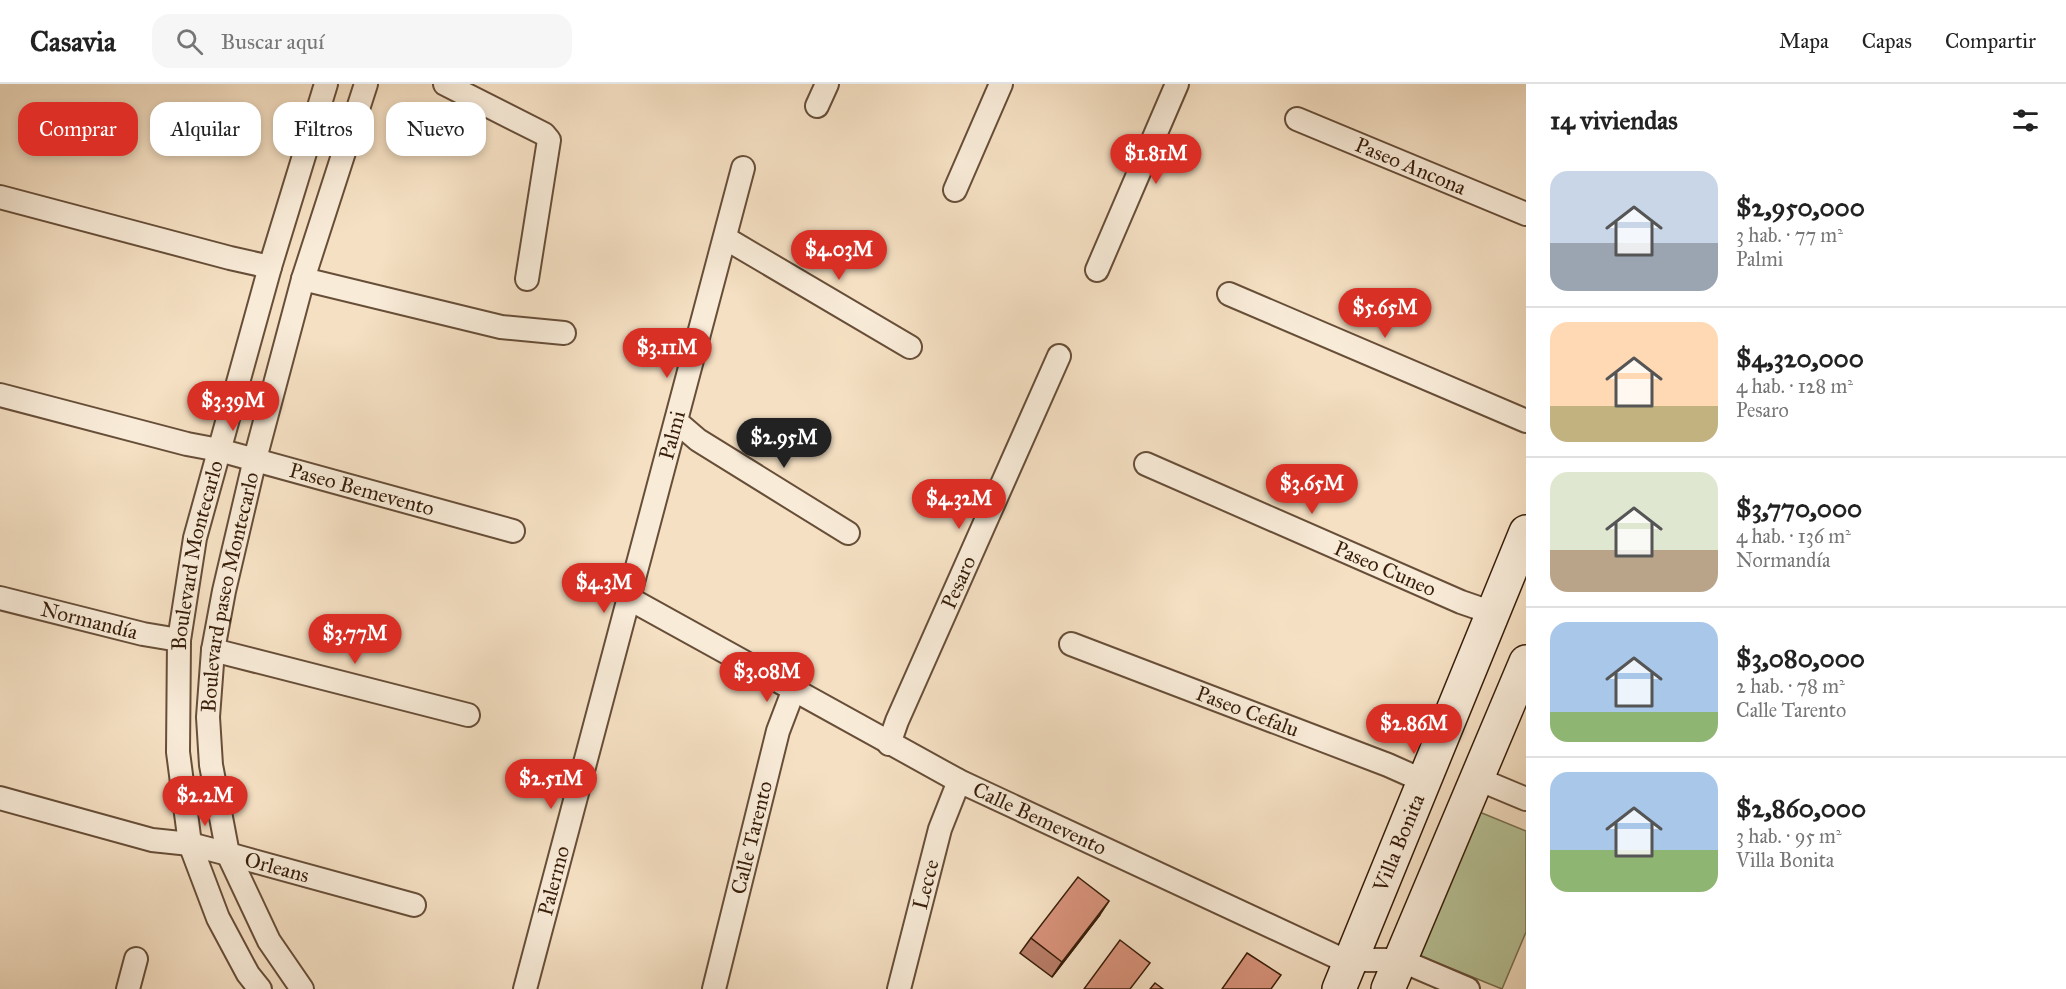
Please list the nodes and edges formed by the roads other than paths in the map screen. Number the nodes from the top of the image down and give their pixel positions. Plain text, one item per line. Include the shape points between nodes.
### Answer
1 (326, 84) edge
2 (366, 84) edge
3 (445, 84) edge
4 (827, 84) edge
5 (1001, 84) edge
6 (1177, 84) edge
7 (817, 106) dead end
8 (1296, 119) dead end
9 (743, 168) dead end
10 (955, 190) dead end
11 (0, 197) edge
12 (1526, 214) edge
13 (725, 238) junction
14 (270, 267) junction
15 (1096, 270) dead end
16 (303, 279) junction
17 (526, 279) dead end
18 (1229, 294) dead end
19 (564, 333) dead end
20 (910, 347) dead end
21 (1059, 356) dead end
22 (0, 395) edge
23 (1526, 421) edge
24 (677, 422) junction
25 (219, 450) junction
26 (255, 459) junction
27 (1146, 464) dead end
28 (513, 531) dead end
29 (1526, 532) edge
30 (848, 533) dead end
31 (0, 598) edge
32 (630, 599) junction
33 (1493, 613) junction
34 (179, 640) junction
35 (1071, 644) dead end
36 (213, 650) junction
37 (1526, 662) edge
38 (794, 689) junction
39 (468, 715) dead end
40 (889, 744) junction
41 (1478, 780) junction
42 (958, 781) junction
43 (1424, 781) junction
44 (0, 798) edge
45 (1526, 799) edge
46 (190, 844) junction
47 (228, 854) junction
48 (414, 905) dead end
49 (136, 959) dead end
50 (1345, 975) edge
51 (1394, 975) edge
52 (128, 989) edge
53 (260, 989) edge
54 (302, 989) edge
55 (525, 989) edge
56 (714, 989) edge
57 (899, 989) edge
58 (1468, 989) edge

1 - 14 street, Boulevard Montecarlo
2 - 16 street, Boulevard paseo Montecarlo
3 - 17 street via 549,140
4 - 7 street
5 - 10 street
6 - 15 street
8 - 12 street, Paseo Ancona
9 - 13 street, Palmi
11 - 14 street
13 - 20 street
13 - 24 street, Palmi
14 - 25 street, Boulevard Montecarlo
16 - 19 street via 501,327
16 - 26 street, Boulevard paseo Montecarlo
18 - 23 street
21 - 40 street, Pesaro
22 - 25 street, Paseo Bemevento
24 - 30 street via 698,440
24 - 32 street, Palmi
25 - 26 street, Paseo Bemevento
25 - 34 street, Boulevard Montecarlo via 195,538
26 - 28 street, Paseo Bemevento
26 - 36 street, Boulevard paseo Montecarlo
27 - 33 street, Paseo Cuneo
29 - 33 street, Villa Bonita
31 - 34 street, Normandía
32 - 38 street, Calle Bemevento
32 - 55 street, Palermo
33 - 43 street, Villa Bonita
34 - 46 street, Boulevard Montecarlo via 178,752
35 - 43 street, Paseo Cefalu
36 - 39 street
36 - 47 street, Boulevard paseo Montecarlo via 208,717 211,765
37 - 41 street
38 - 40 street, Calle Bemevento
38 - 56 street, Calle Tarento via 778,732
40 - 42 street, Calle Bemevento
41 - 45 street
41 - 51 street
42 - 50 street, Calle Bemevento via 1338,958
42 - 57 street, Lecce via 940,829
43 - 50 street, Villa Bonita
44 - 46 street, Orleans via 152,840
46 - 47 street, Orleans
46 - 53 street, Boulevard Montecarlo via 218,918
47 - 48 street, Orleans
47 - 54 street, Boulevard paseo Montecarlo via 269,941
49 - 52 street
50 - 51 street, Calle Bemevento
51 - 58 street, Calle Bemevento

